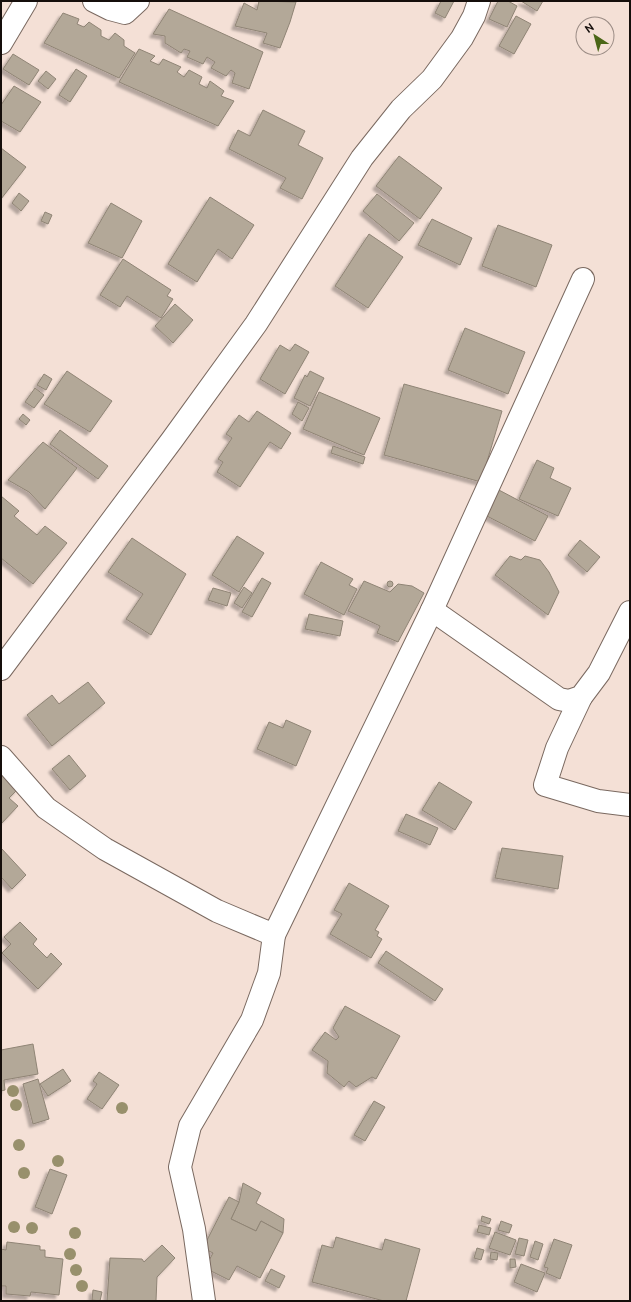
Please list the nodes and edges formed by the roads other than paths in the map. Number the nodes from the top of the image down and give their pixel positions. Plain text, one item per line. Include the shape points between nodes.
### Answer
1 (26, 1) edge
2 (94, 1) edge
3 (138, 1) edge
4 (479, 1) edge
5 (1, 43) edge
6 (583, 279) dead end
7 (432, 610) junction
8 (630, 612) edge
9 (1, 669) edge
10 (581, 697) junction
11 (1, 757) edge
12 (630, 805) edge
13 (274, 936) junction
14 (204, 1301) edge

1 - 5 street
2 - 3 street via 125,12
4 - 9 street via 462,38 432,79 401,109 362,158 256,324
6 - 7 street
7 - 10 street via 559,699
7 - 13 street
8 - 10 street via 600,673
10 - 12 street via 557,748 545,785 598,801
11 - 13 street via 46,808 105,848 216,911
13 - 14 street via 269,973 252,1020 190,1126 180,1167 194,1229

